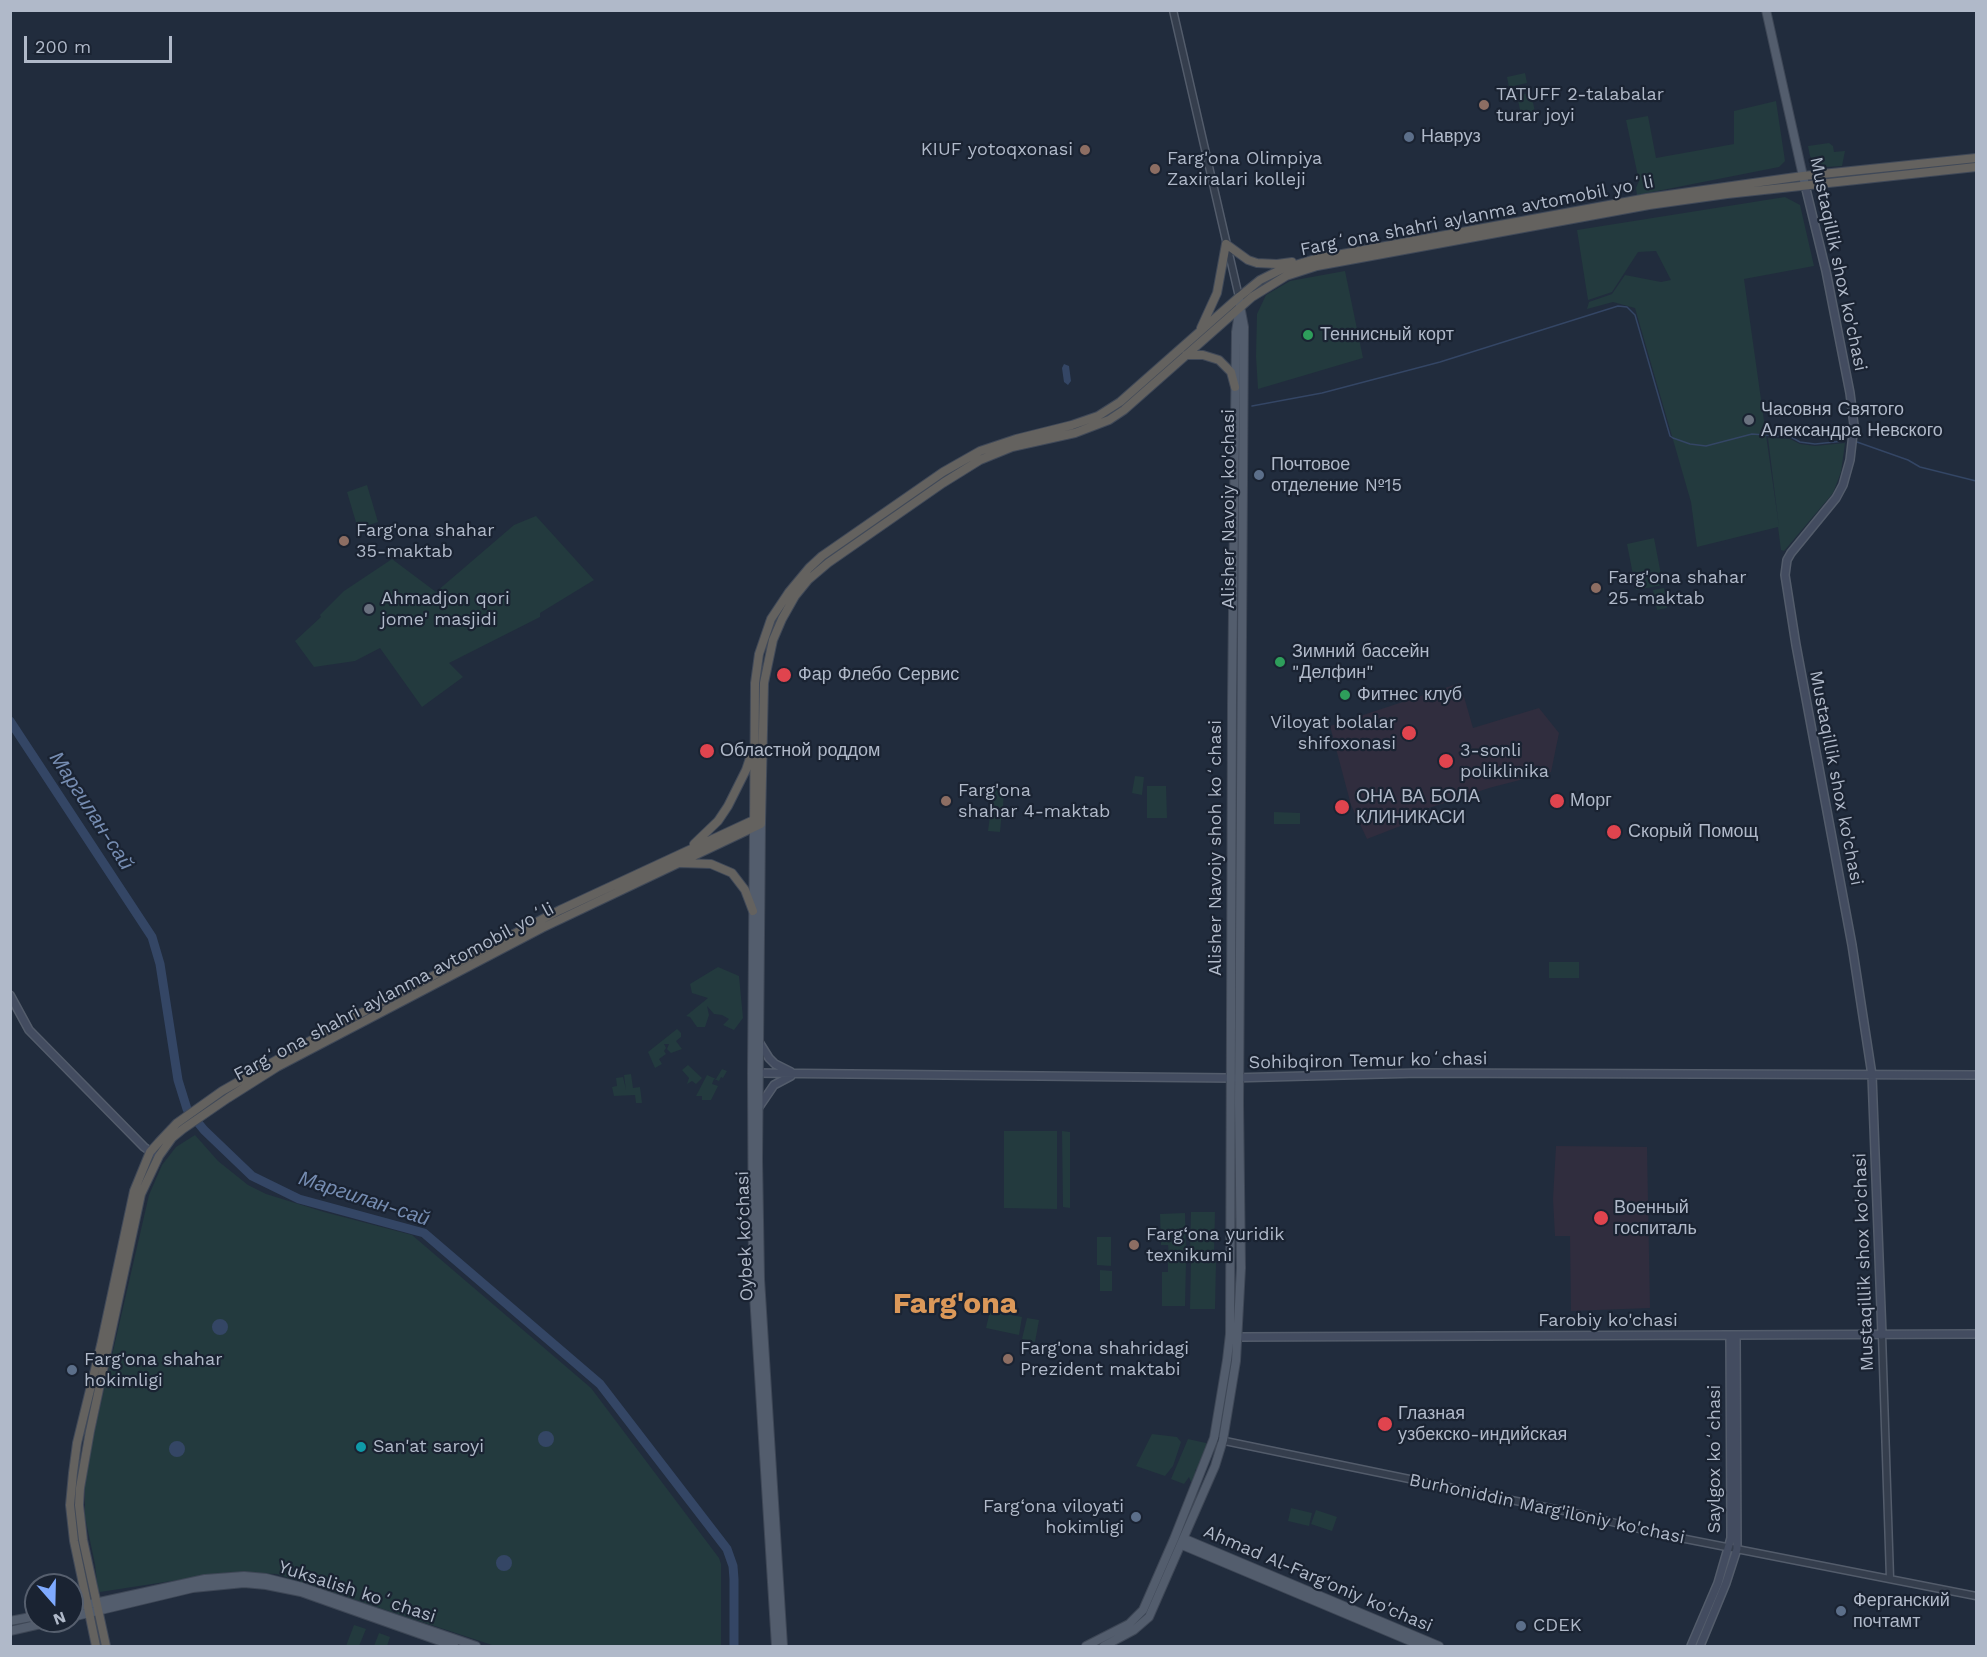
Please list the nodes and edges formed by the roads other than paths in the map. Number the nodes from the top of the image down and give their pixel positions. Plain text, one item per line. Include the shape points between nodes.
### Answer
1 (1173, 10) edge
2 (1766, 10) edge
3 (1977, 158) edge
4 (1977, 167) edge
5 (1803, 176) junction
6 (1805, 185) junction
7 (1226, 244) junction
8 (1315, 259) junction
9 (1239, 297) junction
10 (1240, 306) junction
11 (1197, 335) junction
12 (1185, 355) junction
13 (1235, 387) junction
14 (790, 597) junction
15 (1242, 712) joint
16 (756, 739) junction
17 (758, 822) junction
18 (676, 860) junction
19 (753, 911) junction
20 (10, 995) edge
21 (759, 1042) junction
22 (755, 1073) junction
23 (796, 1075) junction
24 (1872, 1075) junction
25 (1977, 1075) edge
26 (1235, 1078) junction
27 (759, 1107) junction
28 (180, 1126) junction
29 (150, 1152) junction
30 (159, 1156) junction
31 (109, 1326) junction
32 (1977, 1334) edge
33 (1882, 1335) junction
34 (1733, 1336) junction
35 (1239, 1337) junction
36 (1214, 1438) junction
37 (1223, 1440) junction
38 (1183, 1542) junction
39 (1733, 1548) junction
40 (1890, 1578) junction
41 (1977, 1596) edge
42 (97, 1607) junction
43 (84, 1609) edge
44 (88, 1609) junction
45 (84, 1611) edge
46 (1137, 1617) junction
47 (1143, 1624) junction
48 (96, 1647) edge
49 (106, 1647) edge
50 (454, 1647) edge
51 (476, 1647) edge
52 (776, 1647) edge
53 (783, 1647) edge
54 (1086, 1647) edge
55 (1104, 1647) edge
56 (1422, 1647) edge
57 (1439, 1647) edge
58 (1691, 1647) edge
59 (1700, 1647) edge

1 - 7 street, Alisher Navoiy shoh koʻchasi
2 - 5 main road, Mustaqillik shox ko'chasi
3 - 5 highway, Fargʻona shahri aylanma avtomobil yoʻli
4 - 6 highway, Fargʻona shahri aylanma avtomobil yoʻli
5 - 6 main road, Mustaqillik shox ko'chasi
5 - 8 highway, Fargʻona shahri aylanma avtomobil yoʻli via 1647,198
6 - 10 highway, Fargʻona shahri aylanma avtomobil yoʻli via 1649,205 1317,266 1286,276
6 - 24 main road, Mustaqillik shox ko'chasi via 1826,271 1854,427 1843,485 1791,553 1785,575
7 - 8 highway via 1257,263
7 - 9 street, Alisher Navoiy shoh koʻchasi
7 - 11 highway via 1217,293
8 - 9 highway, Fargʻona shahri aylanma avtomobil yoʻli via 1282,269
9 - 10 main road, Alisher Navoiy shoh koʻchasi
9 - 11 highway, Fargʻona shahri aylanma avtomobil yoʻli
10 - 12 highway, Fargʻona shahri aylanma avtomobil yoʻli
10 - 13 main road, Alisher Navoiy shoh koʻchasi
10 - 15 main road, Alisher Navoiy ko'chasi via 1244,327
11 - 14 highway, Fargʻona shahri aylanma avtomobil yoʻli via 1120,402 1098,416 980,451 943,472 822,556
12 - 13 highway via 1219,360 1231,372
12 - 14 highway, Fargʻona shahri aylanma avtomobil yoʻli via 1109,420 980,460 828,563
13 - 26 main road, Alisher Navoiy shoh koʻchasi via 1232,703
14 - 16 highway, Fargʻona shahri aylanma avtomobil yoʻli via 771,620 759,654
14 - 17 highway, Fargʻona shahri aylanma avtomobil yoʻli via 773,640 764,683
15 - 26 main road, Alisher Navoiy shoh koʻchasi
16 - 17 highway, Fargʻona shahri aylanma avtomobil yoʻli
16 - 18 highway via 737,791 718,821
17 - 18 highway
17 - 19 main road, Oybek ko‘chasi
17 - 21 main road, Oybek ko‘chasi
18 - 19 highway via 711,864 732,873 745,890
18 - 28 highway, Fargʻona shahri aylanma avtomobil yoʻli via 560,910 419,982 246,1076
19 - 22 main road, Oybek ko‘chasi
20 - 29 main road via 29,1030
21 - 22 main road, Oybek ko‘chasi
21 - 23 main road via 775,1064
22 - 23 main road, Sohibqiron Temur koʻchasi
22 - 27 main road, Oybek ko‘chasi
22 - 52 main road, Oybek ko‘chasi via 753,1279
23 - 26 main road, Sohibqiron Temur koʻchasi
23 - 27 main road via 774,1085
24 - 25 main road, Sohibqiron Temur koʻchasi
24 - 26 main road, Sohibqiron Temur koʻchasi via 1419,1073
24 - 33 main road, Mustaqillik shox ko'chasi
26 - 35 main road, Alisher Navoiy shoh koʻchasi via 1241,1268
26 - 36 main road, Alisher Navoiy shoh koʻchasi via 1230,1334
27 - 53 main road, Oybek ko‘chasi via 760,1279
28 - 29 highway, Fargʻona shahri aylanma avtomobil yoʻli
28 - 30 highway, Fargʻona shahri aylanma avtomobil yoʻli
29 - 30 main road
29 - 31 highway, Fargʻona shahri aylanma avtomobil yoʻli via 134,1191
30 - 31 highway, Fargʻona shahri aylanma avtomobil yoʻli via 141,1194
31 - 42 highway, Fargʻona shahri aylanma avtomobil yoʻli via 80,1488 80,1520
31 - 44 highway, Fargʻona shahri aylanma avtomobil yoʻli via 77,1443 71,1488 74,1541
32 - 33 main road, Farobiy ko'chasi
33 - 34 main road, Farobiy ko'chasi
33 - 40 street, Mustaqillik shox ko'chasi
34 - 35 main road, Farobiy ko'chasi
34 - 39 main road, Saylgox koʻchasi
35 - 37 main road, Alisher Navoiy shoh koʻchasi
36 - 37 street, Burhoniddin Marg'iloniy ko'chasi
36 - 46 main road, Alisher Navoiy shoh koʻchasi via 1157,1580
37 - 38 main road, Alisher Navoiy shoh koʻchasi
37 - 39 street, Burhoniddin Marg'iloniy ko'chasi
38 - 47 main road, Alisher Navoiy shoh koʻchasi
38 - 56 main road, Ahmad Al-Farg'oniy ko'chasi
38 - 57 main road, Ahmad Al-Farg'oniy ko'chasi
39 - 40 street, Burhoniddin Marg'iloniy ko'chasi
39 - 58 main road, Saylgox koʻchasi
39 - 59 main road, Saylgox koʻchasi via 1726,1583
40 - 41 street, Burhoniddin Marg'iloniy ko'chasi
42 - 44 main road, Yuksalish koʻchasi
42 - 49 highway, Fargʻona shahri aylanma avtomobil yoʻli
42 - 50 main road, Yuksalish koʻchasi via 193,1588 235,1583 266,1585 301,1592
42 - 51 main road, Yuksalish koʻchasi via 205,1579 266,1578
43 - 44 main road
44 - 45 main road
44 - 48 highway, Fargʻona shahri aylanma avtomobil yoʻli
46 - 47 street
46 - 54 main road, Alisher Navoiy shoh koʻchasi
47 - 55 main road, Alisher Navoiy shoh koʻchasi

